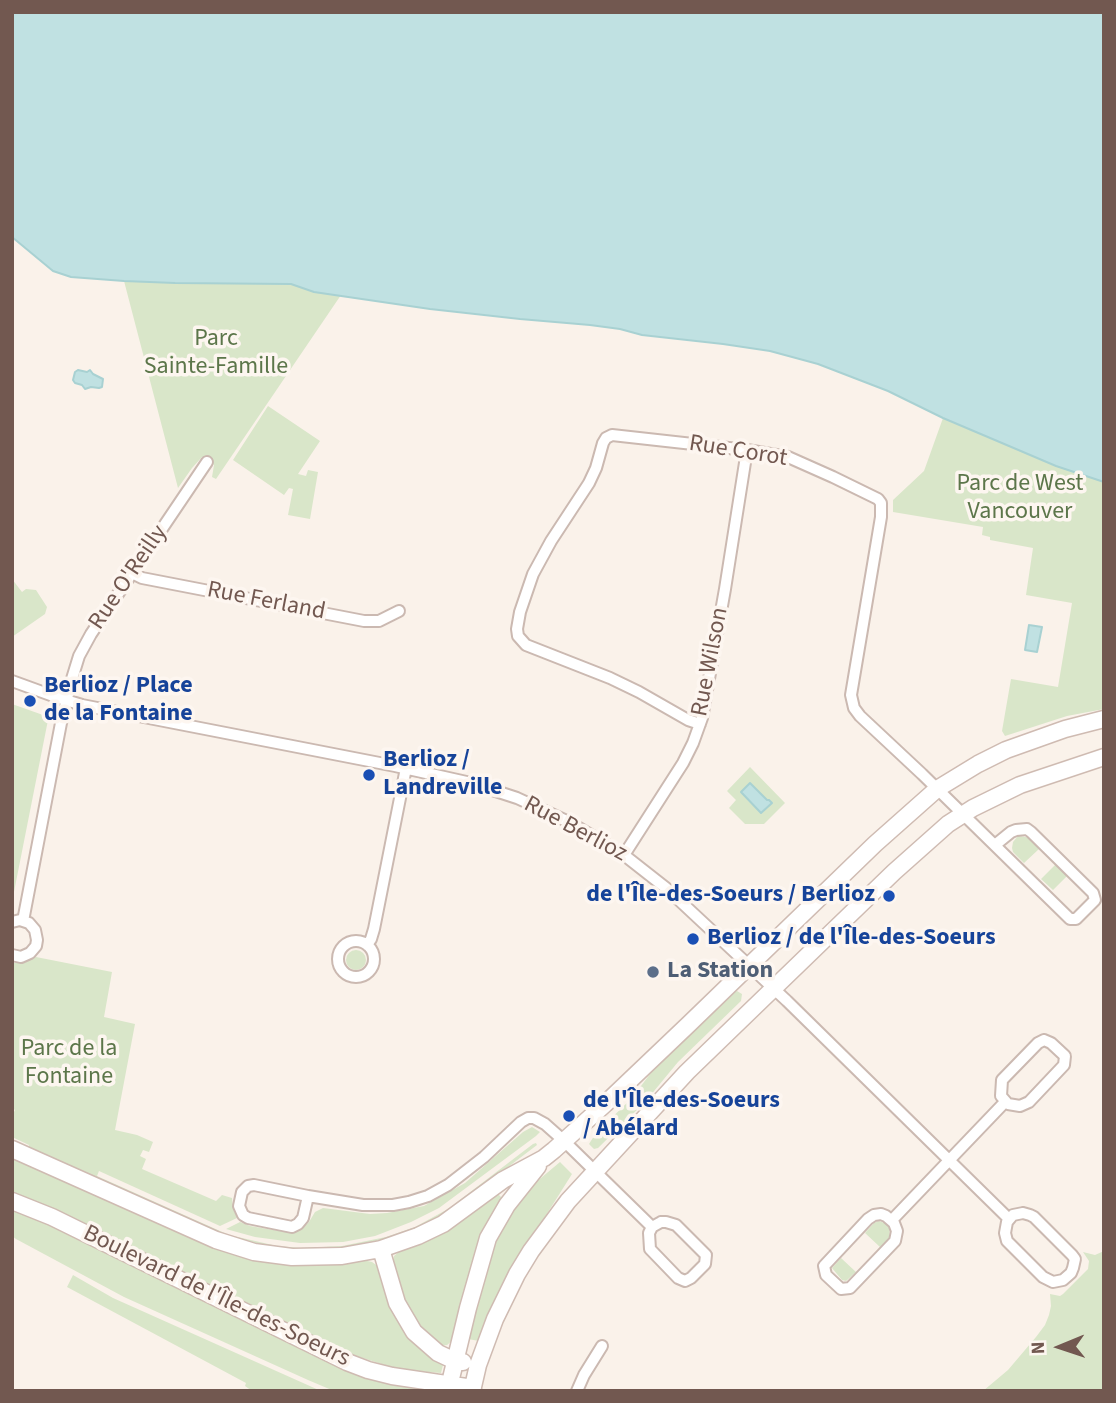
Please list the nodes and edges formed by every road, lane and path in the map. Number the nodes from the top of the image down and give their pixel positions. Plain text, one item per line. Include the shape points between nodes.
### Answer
1 (747, 450) junction
2 (207, 462) dead end
3 (132, 573) junction
4 (399, 611) dead end
5 (12, 681) edge
6 (66, 700) junction
7 (1104, 719) edge
8 (700, 724) junction
9 (1104, 757) edge
10 (406, 768) junction
11 (937, 789) junction
12 (963, 814) junction
13 (995, 845) junction
14 (624, 855) junction
15 (17, 921) edge
16 (368, 945) dead end
17 (12, 955) edge
18 (749, 967) junction
19 (773, 988) junction
20 (1005, 1102) junction
21 (563, 1140) junction
22 (12, 1149) edge
23 (544, 1158) junction
24 (949, 1160) junction
25 (594, 1172) junction
26 (308, 1196) junction
27 (12, 1201) edge
28 (1009, 1219) junction
29 (891, 1220) junction
30 (652, 1227) junction
31 (381, 1249) junction
32 (602, 1346) dead end
33 (455, 1361) junction
34 (478, 1365) junction
35 (449, 1387) edge
36 (472, 1389) edge
37 (577, 1391) edge

1 - 8 street, Rue Wilson
1 - 8 street, Rue Corot via 618,434 606,438 589,484 533,574 517,626 519,639 526,645 610,678
1 - 11 street, Rue Corot via 788,457 881,503 852,701 860,716
2 - 3 street, Rue O'Reilly
3 - 4 street, Rue Ferland via 365,621 379,621
3 - 6 street, Rue O'Reilly via 83,648
5 - 6 street, Rue Berlioz
6 - 10 street, Rue Berlioz
6 - 15 street, Rue O'Reilly
7 - 11 street, Boulevard de l'Île-des-Soeurs via 1006,750
8 - 14 street, Rue Wilson via 683,763
9 - 12 street, Boulevard de l'Île-des-Soeurs via 1020,785
10 - 14 street, Rue Berlioz via 517,799 569,822
10 - 16 street
11 - 12 street, Rue Corot
11 - 18 street, Boulevard de l'Île-des-Soeurs
12 - 13 street, Rue Corot
12 - 19 street, Boulevard de l'Île-des-Soeurs via 907,860
13 - 13 street, Rue Corot via 1070,919 1076,919 1094,901 1093,893 1031,832 1016,830
14 - 18 street, Rue Berlioz
15 - 17 street via 31,925 37,940 27,955
18 - 19 street, Rue Berlioz
18 - 21 street, Boulevard de l'Île-des-Soeurs
19 - 24 street, Rue Berlioz
19 - 25 street, Boulevard de l'Île-des-Soeurs
20 - 20 street via 1002,1080 1040,1041 1048,1041 1065,1056 1063,1067 1029,1102 1015,1106
20 - 24 street
21 - 23 street, Boulevard de l'Île-des-Soeurs
21 - 25 street
21 - 26 street via 538,1119 528,1118 458,1178 428,1196 384,1205
22 - 31 street, Boulevard de l'Île-des-Soeurs via 216,1240 254,1252 318,1258
23 - 31 street, Boulevard de l'Île-des-Soeurs via 503,1180 443,1224
23 - 33 street via 488,1238
24 - 28 street, Rue Berlioz
24 - 29 street
25 - 30 street
25 - 34 street, Boulevard de l'Île-des-Soeurs via 526,1259
26 - 26 street via 251,1185 242,1192 239,1206 248,1218 292,1227 303,1218
27 - 35 street, Boulevard de l'Île-des-Soeurs via 347,1362
28 - 28 street via 1007,1241 1043,1277 1059,1282 1071,1273 1072,1255 1034,1217 1023,1213
29 - 29 street via 874,1215 826,1263 826,1275 841,1289 850,1288 895,1241 897,1231
30 - 30 street via 650,1249 678,1278 688,1280 705,1264 704,1252 676,1225 661,1222
31 - 33 street via 408,1324 428,1346
32 - 37 street
33 - 34 street
33 - 35 street
34 - 36 street, Boulevard de l'Île-des-Soeurs
35 - 36 street, Boulevard de l'Île-des-Soeurs

